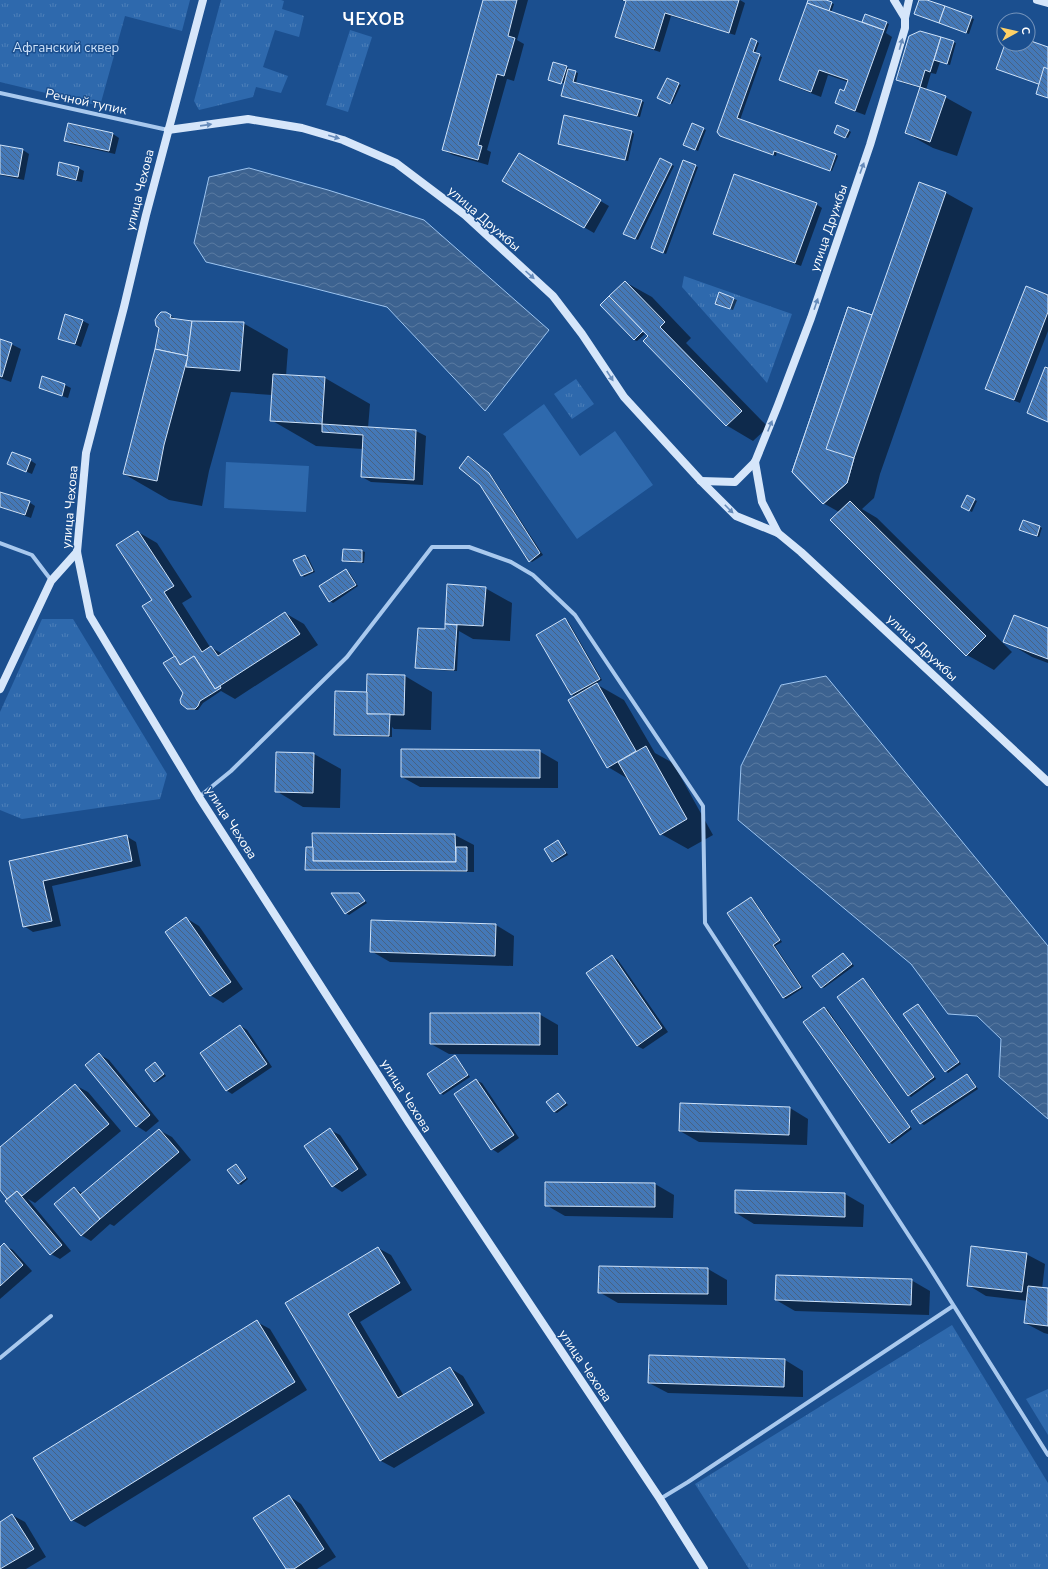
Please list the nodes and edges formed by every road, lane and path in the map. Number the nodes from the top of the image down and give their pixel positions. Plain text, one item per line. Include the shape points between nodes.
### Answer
1 (203, 0) edge
2 (894, 0) edge
3 (909, 0) edge
4 (1037, 0) edge
5 (1048, 3) edge
6 (904, 18) junction
7 (0, 93) edge
8 (168, 130) junction
9 (755, 462) junction
10 (701, 481) junction
11 (778, 533) junction
12 (0, 543) edge
13 (77, 552) junction
14 (51, 581) junction
15 (0, 689) edge
16 (1048, 782) edge
17 (199, 797) junction
18 (953, 1306) junction
19 (50, 1316) dead end
20 (0, 1358) edge
21 (1048, 1455) edge
22 (660, 1499) junction
23 (704, 1569) edge

1 - 8 street, улица Чехова
2 - 6 street
3 - 6 street, улица Дружбы
4 - 5 street
9 -> 6 street, улица Дружбы via 811,318 870,145 905,28
7 - 8 street, Речной тупик
8 -> 10 street, улица Дружбы via 248,119 302,128 343,140 396,163 465,215 553,296 624,397
8 - 13 street, улица Чехова via 86,453
9 - 10 street, улица Дружбы via 735,482
9 - 11 street, улица Дружбы via 762,502
10 -> 11 street, улица Дружбы via 736,516
11 - 16 street, улица Дружбы
12 - 14 street via 32,555
13 - 14 street
13 - 17 street, улица Чехова via 90,616
14 - 15 street
17 - 18 street via 231,771 347,657 432,547 469,547 511,562 533,575 575,615 703,806 705,923
17 - 22 street, улица Чехова via 447,1182
18 - 21 street
18 - 22 street
19 - 20 street
22 - 23 street, улица Чехова

